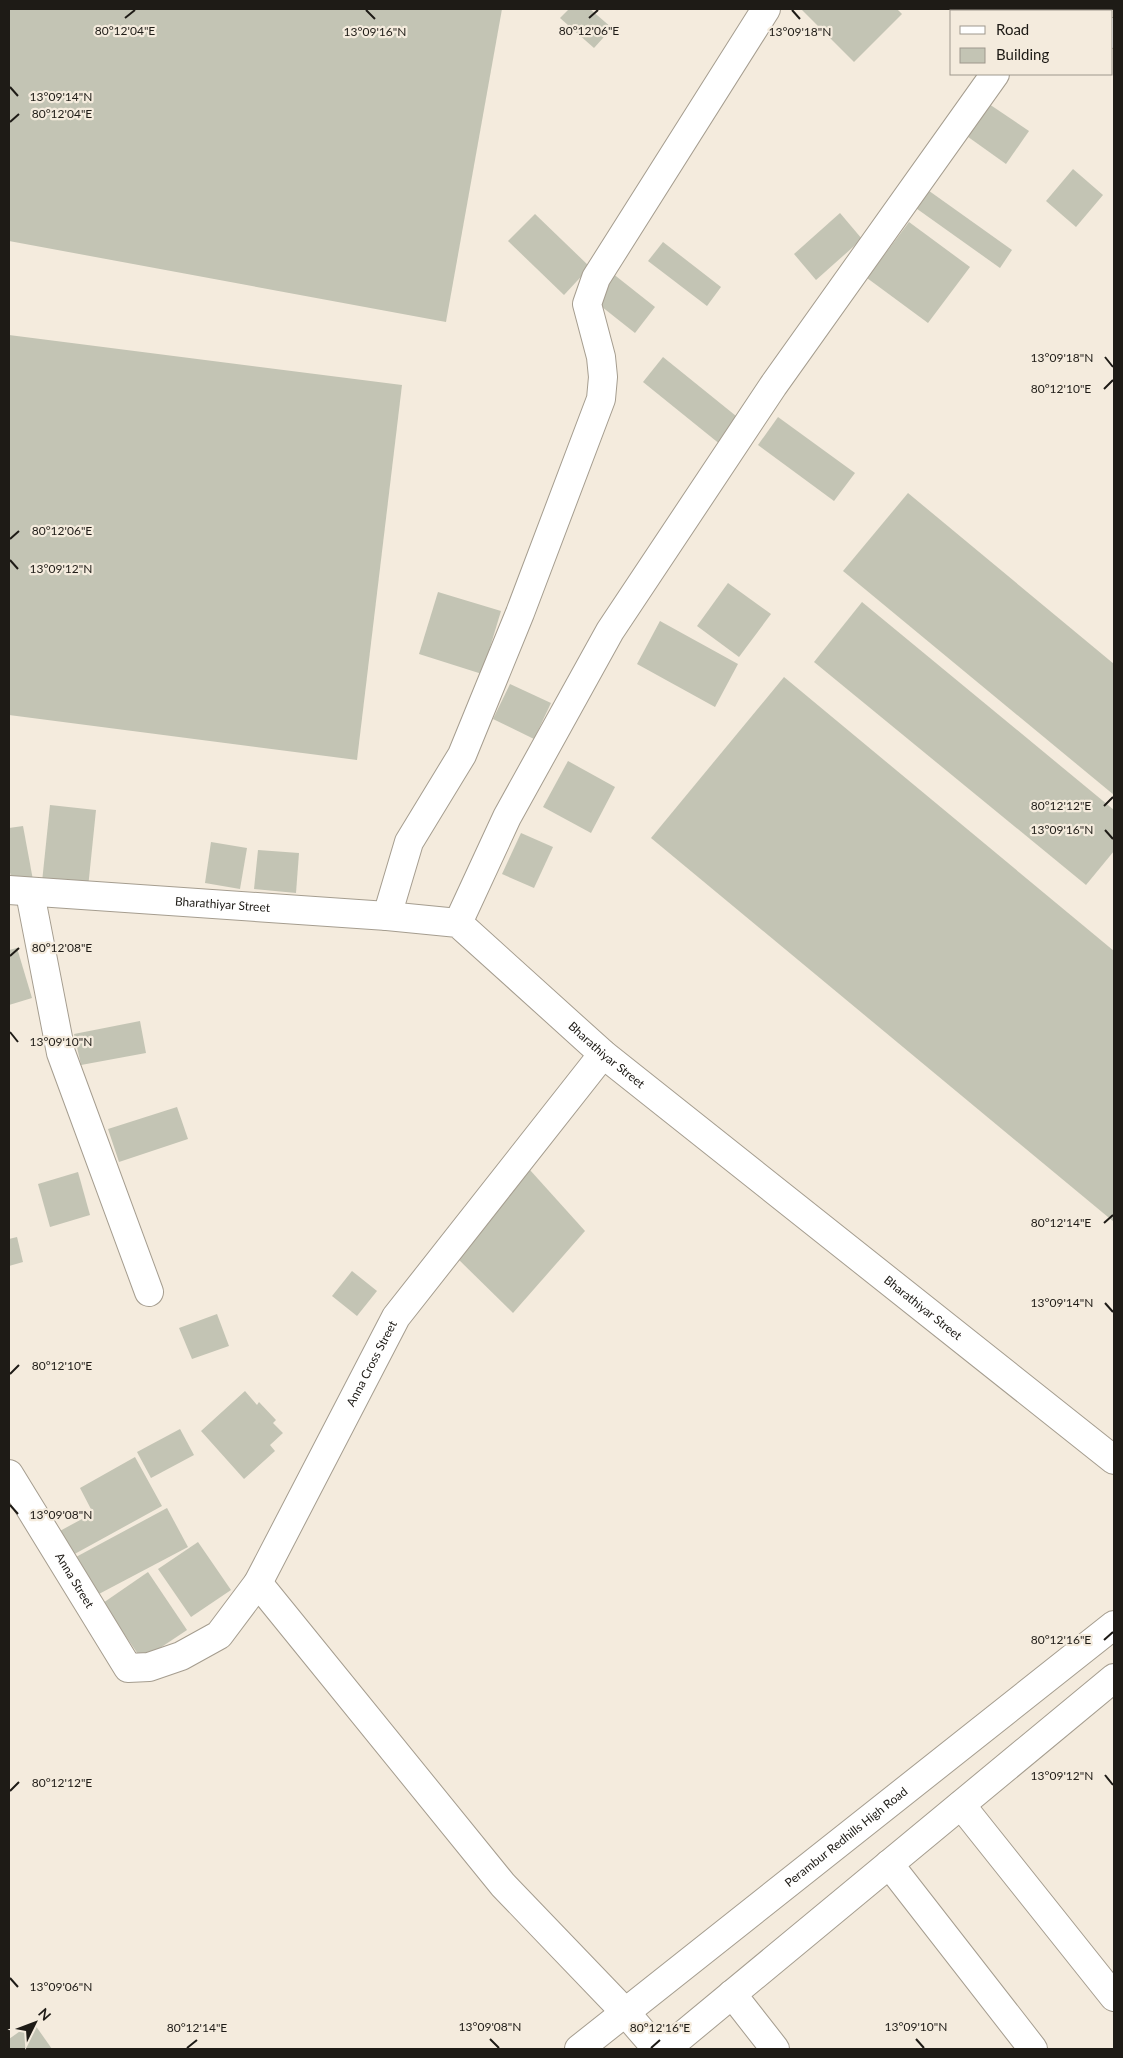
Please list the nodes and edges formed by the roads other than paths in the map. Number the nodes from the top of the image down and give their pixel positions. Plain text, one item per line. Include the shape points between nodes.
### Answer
1 (766, 9) edge
2 (994, 75) edge
3 (20, 892) edge
4 (387, 916) junction
5 (458, 924) junction
6 (603, 1054) junction
7 (149, 1292) dead end
8 (1114, 1460) edge
9 (9, 1474) edge
10 (258, 1583) junction
11 (1114, 1625) edge
12 (150, 1667) joint
13 (1114, 1678) edge
14 (961, 1805) junction
15 (889, 1864) junction
16 (732, 1994) junction
17 (1114, 1997) edge
18 (625, 2012) junction
19 (578, 2049) edge
20 (657, 2049) edge
21 (666, 2049) edge
22 (774, 2049) edge
23 (1033, 2049) edge

1 - 4 street via 596,278 587,304 601,357 601,399 520,613 462,754 409,842
2 - 5 street via 773,386 610,631 507,818
3 - 4 street, Bharathiyar Street
3 - 7 street via 60,1053
4 - 5 street, Bharathiyar Street
5 - 6 street, Bharathiyar Street
6 - 8 street, Bharathiyar Street
6 - 10 street, Anna Cross Street via 396,1316
9 - 12 street, Anna Street via 128,1668
10 - 12 street, Anna Cross Street via 219,1635 180,1656
10 - 18 street via 503,1885
11 - 18 street, Perambur Redhills High Road
13 - 14 street
14 - 15 street
14 - 17 street
15 - 16 street
15 - 23 street
16 - 21 street
16 - 22 street
18 - 19 street, Perambur Redhills High Road
18 - 20 street

